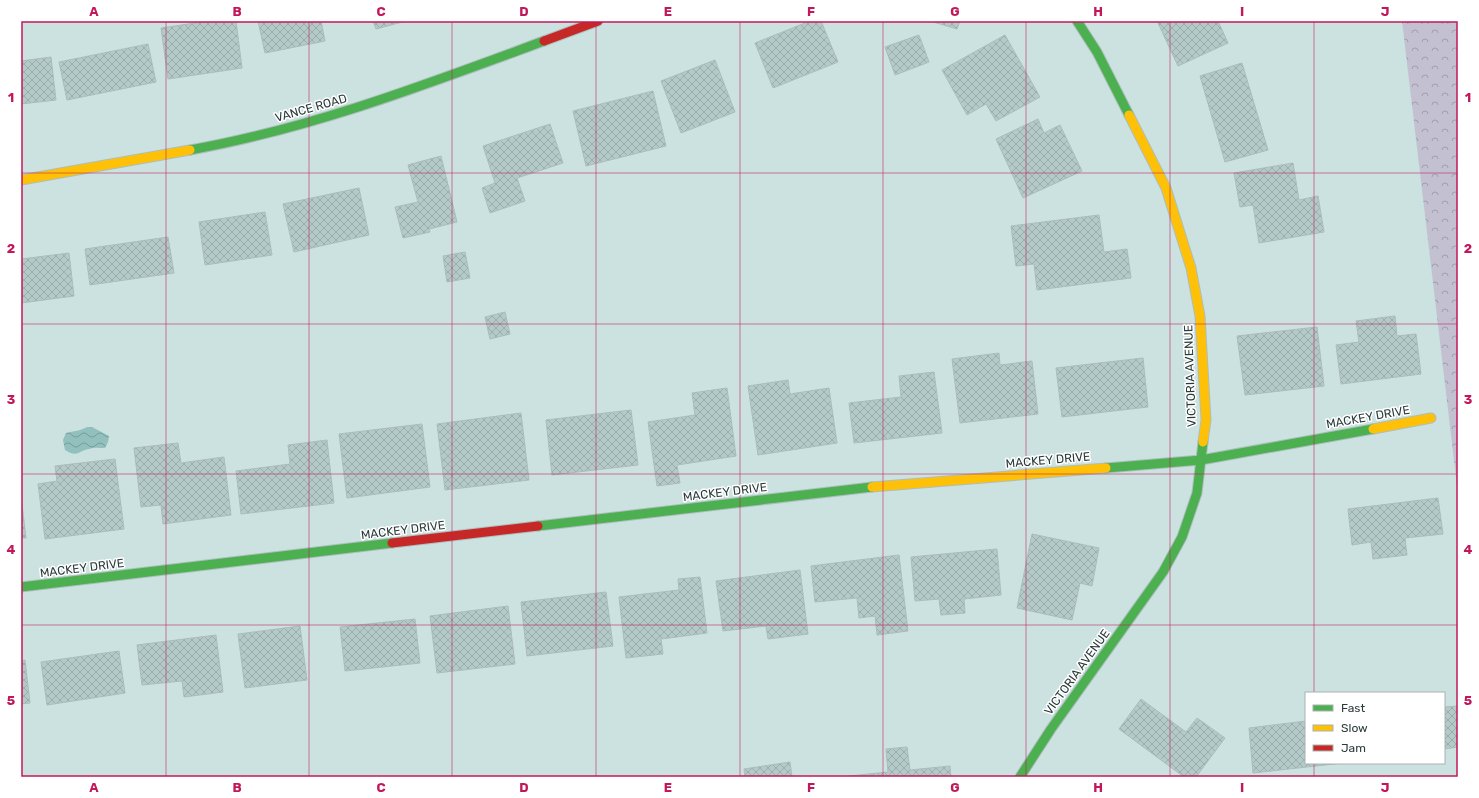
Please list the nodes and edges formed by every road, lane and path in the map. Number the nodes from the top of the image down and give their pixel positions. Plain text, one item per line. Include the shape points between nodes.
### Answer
1 (598, 21) edge
2 (1077, 21) edge
3 (21, 180) edge
4 (1431, 418) dead end
5 (1201, 460) junction
6 (21, 587) edge
7 (1020, 777) edge

1 - 3 street, VANCE ROAD via 393,96 311,122 227,143
2 - 5 street, VICTORIA AVENUE via 1097,52 1166,188 1192,268 1200,316 1206,420
4 - 5 street, MACKEY DRIVE
5 - 6 street, MACKEY DRIVE via 880,486
5 - 7 street, VICTORIA AVENUE via 1197,493 1182,537 1163,572 1051,729

